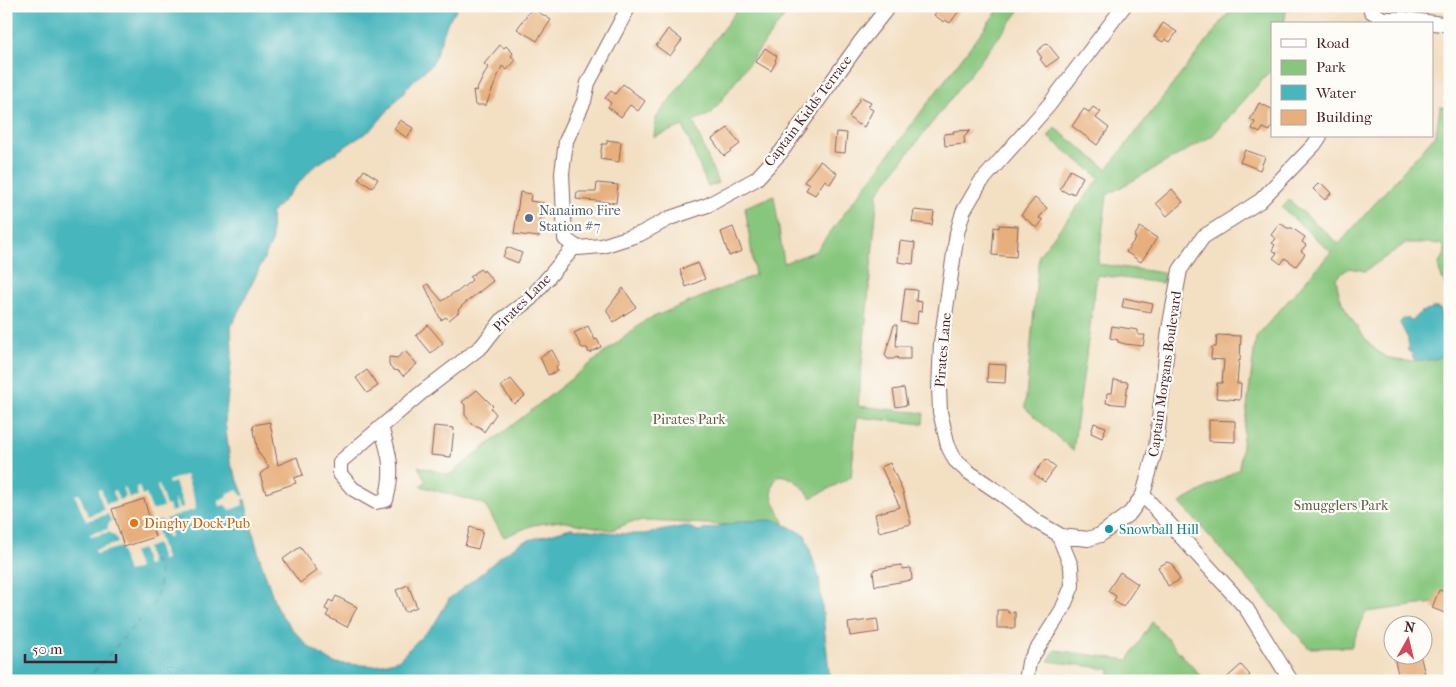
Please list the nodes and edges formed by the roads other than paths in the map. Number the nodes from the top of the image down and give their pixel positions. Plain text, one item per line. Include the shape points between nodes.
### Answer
1 (629, 6) edge
2 (889, 6) edge
3 (1124, 6) edge
4 (1370, 14) edge
5 (1424, 22) edge
6 (1434, 24) edge
7 (1450, 26) edge
8 (1319, 138) edge
9 (575, 246) junction
10 (381, 427) junction
11 (1143, 495) junction
12 (1058, 534) junction
13 (1026, 681) edge
14 (1291, 681) edge

1 - 9 street via 588,83 584,101 566,141 562,173 565,239
2 - 9 street, Captain Kidds Terrace via 781,152 756,180 640,234 602,246
3 - 12 street, Pirates Lane via 1049,106 980,183 964,212 957,233 941,343 940,412 948,446 956,460 1037,522
4 - 5 street via 1383,19
6 - 7 street
8 - 11 street, Captain Morgans Boulevard via 1260,201 1203,238 1180,270 1169,329 1156,447
9 - 10 street, Pirates Lane via 530,299 503,319 482,346
10 - 10 street, Pirates Lane via 390,461 391,483 386,500 376,502 353,489 340,474 340,462
11 - 12 street, Pirates Lane via 1130,514 1100,535 1088,539
11 - 14 street via 1246,608
12 - 13 street via 1071,566 1072,586 1062,610 1029,662

